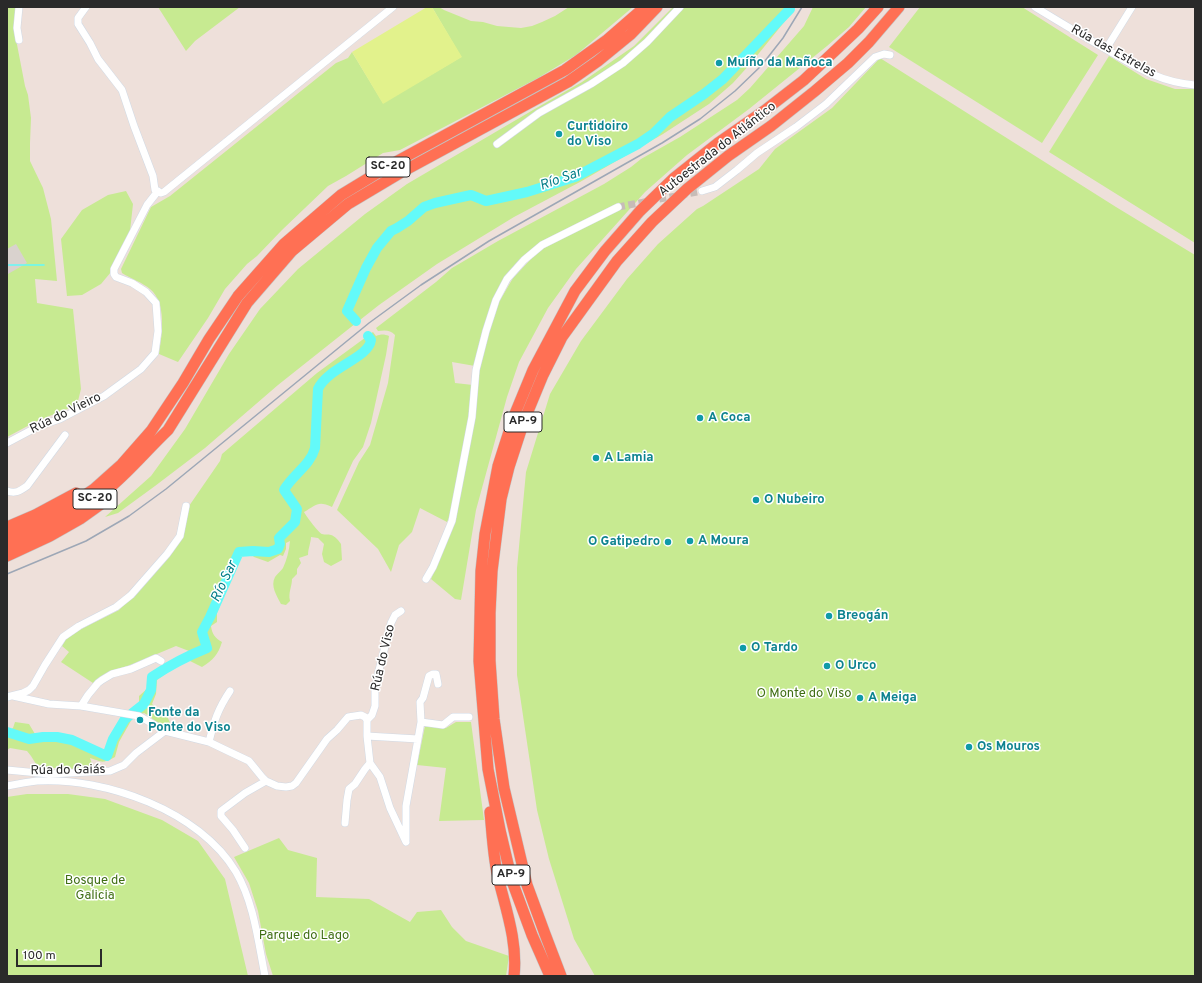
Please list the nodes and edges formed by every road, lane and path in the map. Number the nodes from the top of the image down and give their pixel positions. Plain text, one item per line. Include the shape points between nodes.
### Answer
1 (19, 7) edge
2 (86, 7) edge
3 (393, 7) edge
4 (645, 7) edge
5 (657, 7) edge
6 (680, 7) edge
7 (878, 7) edge
8 (899, 7) edge
9 (1036, 7) edge
10 (1132, 7) edge
11 (19, 40) dead end
12 (1106, 49) junction
13 (890, 55) dead end
14 (1195, 85) edge
15 (497, 144) dead end
16 (158, 191) junction
17 (702, 191) tunnel mouth
18 (618, 206) tunnel mouth
19 (65, 435) dead end
20 (7, 443) edge
21 (122, 464) junction
22 (7, 491) edge
23 (186, 506) dead end
24 (7, 527) edge
25 (7, 536) edge
26 (8, 552) edge
27 (426, 579) dead end
28 (401, 611) dead end
29 (161, 661) dead end
30 (438, 684) dead end
31 (230, 691) dead end
32 (10, 696) edge
33 (81, 706) junction
34 (469, 717) dead end
35 (367, 720) junction
36 (421, 722) junction
37 (164, 731) junction
38 (367, 736) junction
39 (418, 739) junction
40 (209, 742) junction
41 (370, 764) junction
42 (488, 769) junction
43 (7, 770) edge
44 (266, 781) junction
45 (7, 786) edge
46 (345, 823) dead end
47 (245, 848) dead end
48 (265, 976) edge
49 (514, 976) edge
50 (550, 976) edge
51 (561, 976) edge

1 - 11 street
2 - 16 street via 78,18 78,24 98,59 122,90
3 - 16 street via 164,192
4 - 21 highway, SC-20 via 607,40 565,70 392,164 341,195 284,244 238,296 151,431
5 - 26 highway, SC-20 via 631,34 568,82 348,204 292,251 247,303 156,450 133,475 108,499 80,519 50,536
6 - 15 street via 623,63 539,113
7 - 42 highway, Autoestrada do Atlántico / AP-9 via 804,80 674,178 640,211 574,291 533,370 514,416 498,466 485,534 481,571 479,661
8 - 51 highway, Autoestrada do Atlántico / AP-9 via 848,63 771,126 687,189 622,255 562,337 524,421 501,499 492,570 490,645 494,719 504,788 527,885
9 - 12 street, Rúa das Estrelas
10 - 12 street
12 - 14 street, Rúa das Estrelas via 1159,77
13 - 17 street via 875,57 826,104 757,153 715,187
16 - 20 street, Rúa do Vieiro via 147,205 114,269 116,277 146,292 156,303 158,331 155,353 141,369 104,396
18 - 27 street via 542,245 507,279 496,300 476,370 472,417 454,512
19 - 22 street via 27,486 16,493
21 - 24 highway via 77,493
21 - 25 highway, SC-20 via 94,489 67,507
23 - 32 street via 180,536 131,595 116,607 63,637 33,686 29,690
28 - 35 street, Rúa do Viso via 395,615 391,623 378,674 375,706
29 - 33 street via 156,658 112,674 98,683
30 - 36 street via 436,674 429,676 420,702
31 - 40 street via 220,706
32 - 33 street via 49,704
33 - 37 street via 143,718
34 - 36 street via 452,717 443,725
35 - 38 street, Rúa do Viso
35 - 44 street via 361,715 348,717 327,739 292,786 278,786
36 - 39 street
37 - 40 street
37 - 43 street, Rúa do Gaiás via 124,765 110,771 49,774
38 - 39 street
38 - 41 street, Rúa do Viso
39 - 41 street, Rúa do Viso via 406,806 406,842 390,808 380,777
40 - 44 street via 249,762
41 - 46 street via 349,789
42 - 49 highway via 497,872 513,939
42 - 50 highway, Autoestrada do Atlántico / AP-9 via 512,881
44 - 47 street via 221,811 221,816
45 - 48 street via 54,781 118,792 165,810 203,834 232,866 249,901

